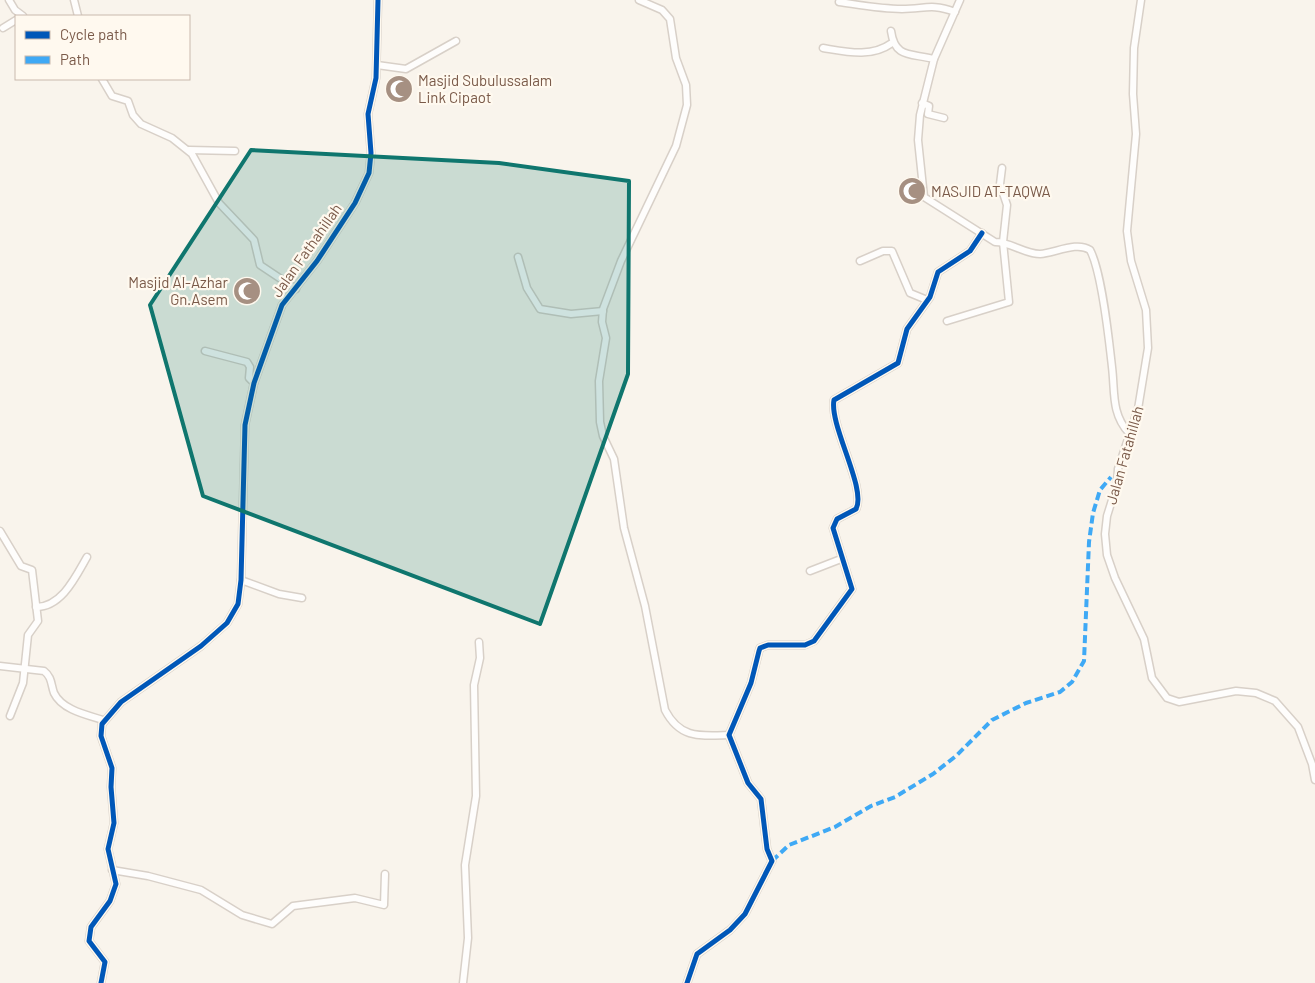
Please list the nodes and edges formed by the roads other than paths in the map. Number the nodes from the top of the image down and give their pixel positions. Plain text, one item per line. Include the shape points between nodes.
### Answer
1 (9, 0) edge
2 (74, 0) edge
3 (378, 0) edge
4 (960, 0) edge
5 (1140, 0) edge
6 (643, 1) edge
7 (839, 2) dead end
8 (955, 12) junction
9 (22, 15) edge
10 (78, 15) edge
11 (15, 21) edge
12 (3, 28) dead end
13 (891, 31) dead end
14 (456, 41) dead end
15 (892, 43) junction
16 (823, 48) dead end
17 (934, 59) junction
18 (377, 65) junction
19 (103, 80) edge
20 (922, 104) junction
21 (944, 118) dead end
22 (189, 150) junction
23 (235, 152) dead end
24 (1002, 168) dead end
25 (982, 233) junction
26 (1003, 242) junction
27 (518, 258) dead end
28 (860, 261) dead end
29 (296, 289) junction
30 (927, 300) junction
31 (603, 312) junction
32 (948, 322) dead end
33 (205, 351) dead end
34 (254, 383) junction
35 (1129, 433) junction
36 (0, 531) edge
37 (87, 556) dead end
38 (841, 559) junction
39 (810, 571) dead end
40 (241, 580) junction
41 (302, 598) dead end
42 (36, 607) junction
43 (479, 642) dead end
44 (0, 666) edge
45 (24, 668) junction
46 (10, 716) dead end
47 (103, 720) junction
48 (729, 735) junction
49 (1315, 780) edge
50 (112, 870) junction
51 (385, 874) dead end
52 (101, 983) edge
53 (463, 983) edge
54 (687, 983) edge

1 - 9 street
2 - 10 street
3 - 18 street, Jalan Fathahillah
4 - 8 street
5 - 35 street, Jalan Fatahillah via 1134,48 1136,134 1127,231 1131,261 1146,310 1148,348 1138,409
6 - 31 street via 662,10 670,18 676,58 688,91 687,105 676,146 621,261
7 - 8 street via 872,8 920,9 927,6
8 - 17 street
11 - 12 street
13 - 15 street
14 - 18 street via 406,69
15 - 16 street via 879,51 865,53
15 - 17 street via 904,54
17 - 20 street
18 - 29 street, Jalan Fathahillah via 368,114 369,173 350,211
19 - 22 street via 112,96 128,101 133,115 141,124
20 - 21 street via 929,106 928,114
20 - 25 street via 918,140 924,197
22 - 23 street
22 - 29 street via 219,203 254,240 260,265
24 - 26 street via 1000,184 1007,205
25 - 26 street via 995,242
25 - 30 street via 970,251 938,272
26 - 32 street via 1009,302
26 - 35 street via 1040,254 1073,247 1088,248 1094,258 1098,280 1116,412
27 - 31 street via 526,288 540,309 571,314
28 - 30 street via 883,251 892,251 910,294
29 - 34 street, Jalan Fathahillah via 282,305
30 - 38 street via 907,329 898,364 834,400 858,504 856,509 835,521
31 - 48 street via 606,338 599,381 600,429 614,459 624,528 645,606 665,710 670,721 687,733
33 - 34 street via 247,362 249,378
34 - 40 street, Jalan Fathahillah via 245,425
35 - 49 street, Jalan Fatahillah via 1107,516 1106,544 1115,578 1144,639 1152,678 1174,702 1236,691 1256,693 1275,701 1298,727
36 - 42 street via 21,566 32,569
37 - 42 street via 75,577 50,606
38 - 39 street
38 - 48 street via 852,582 850,592 814,641 805,645 760,648 751,682
40 - 41 street
40 - 47 street, Jalan Fathahillah via 238,604 227,623 212,638 121,702
42 - 45 street via 38,621 28,636
43 - 53 street via 480,658 474,685 476,796 465,865 468,938
44 - 45 street
45 - 46 street via 23,683
45 - 47 street via 47,673 62,704
47 - 50 street via 101,736 112,768 114,823 108,849
48 - 54 street via 748,783 761,799 767,849 772,861 746,914 696,954
50 - 51 street via 202,890 242,915 272,924 293,906 356,898 383,905
50 - 52 street via 114,892 92,927 89,942 104,962

